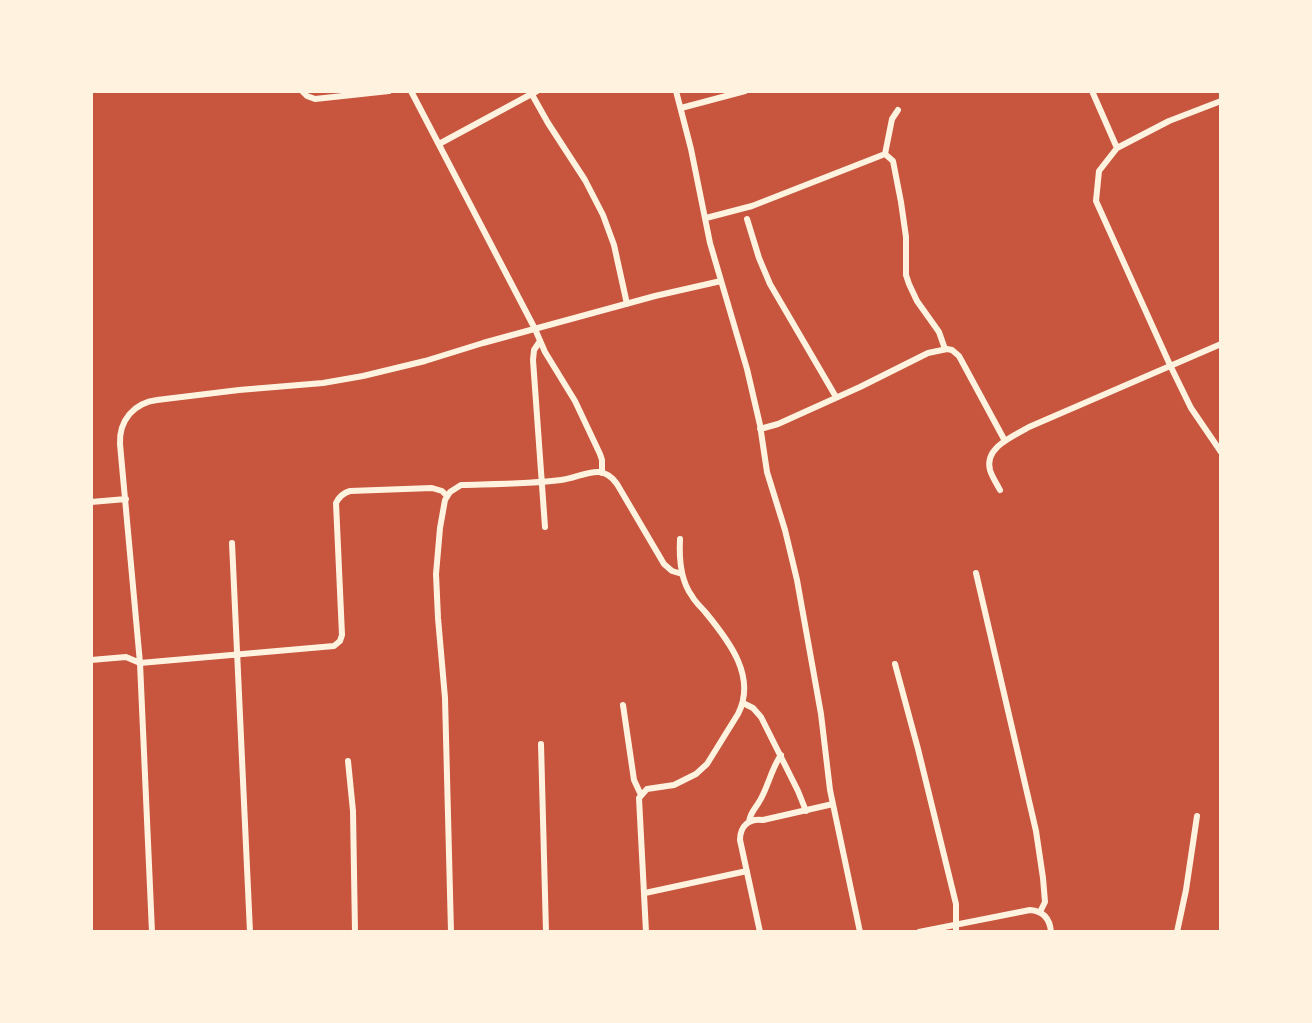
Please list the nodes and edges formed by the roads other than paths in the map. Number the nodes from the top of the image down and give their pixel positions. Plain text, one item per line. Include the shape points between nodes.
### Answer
1 (302, 91) edge
2 (389, 91) edge
3 (411, 91) edge
4 (676, 91) edge
5 (745, 91) edge
6 (1093, 91) edge
7 (533, 92) edge
8 (1221, 101) edge
9 (681, 108) junction
10 (898, 110) dead end
11 (439, 144) junction
12 (1117, 148) junction
13 (885, 154) junction
14 (706, 218) junction
15 (747, 219) dead end
16 (721, 281) junction
17 (627, 304) junction
18 (535, 329) junction
19 (540, 341) junction
20 (1221, 344) edge
21 (945, 349) junction
22 (1170, 365) junction
23 (836, 397) junction
24 (760, 429) junction
25 (1007, 440) junction
26 (1221, 452) edge
27 (602, 472) junction
28 (542, 481) junction
29 (1000, 490) dead end
30 (447, 496) junction
31 (126, 499) junction
32 (91, 502) edge
33 (545, 527) dead end
34 (680, 539) dead end
35 (232, 543) dead end
36 (682, 573) junction
37 (975, 573) dead end
38 (237, 656) junction
39 (91, 660) edge
40 (140, 663) junction
41 (895, 664) dead end
42 (743, 703) junction
43 (623, 705) dead end
44 (541, 744) dead end
45 (781, 755) junction
46 (348, 761) dead end
47 (641, 794) junction
48 (833, 804) junction
49 (806, 811) junction
50 (1197, 816) dead end
51 (749, 822) junction
52 (747, 871) junction
53 (645, 893) junction
54 (1040, 912) junction
55 (957, 924) junction
56 (152, 932) edge
57 (250, 932) edge
58 (355, 932) edge
59 (451, 932) edge
60 (546, 932) edge
61 (646, 932) edge
62 (760, 932) edge
63 (860, 932) edge
64 (919, 932) edge
65 (956, 932) edge
66 (1051, 932) edge
67 (1177, 932) edge

1 - 2 street via 311,99 320,99
3 - 11 street
4 - 9 street
5 - 9 street
6 - 12 street
7 - 11 street
7 - 17 street via 603,215
8 - 12 street
9 - 14 street
10 - 13 street
11 - 18 street
12 - 22 street via 1099,171 1096,201
13 - 14 street via 752,206
13 - 21 street via 893,161 901,202 909,285
14 - 16 street
15 - 23 street via 770,284
16 - 17 street
16 - 24 street
17 - 18 street
18 - 19 street
18 - 31 street via 363,376 145,403 130,413 121,430
19 - 27 street via 575,401 600,454
19 - 28 street via 533,360
20 - 22 street
21 - 23 street
21 - 25 street via 959,356
22 - 25 street
22 - 26 street via 1191,408
23 - 24 street
24 - 48 street via 802,604
25 - 29 street via 992,452 989,461
27 - 28 street
27 - 36 street via 617,484 667,568
28 - 30 street via 461,485
28 - 33 street
30 - 38 street via 432,488 342,495 336,503 340,641 330,648
30 - 59 street via 436,596 445,698
31 - 32 street
31 - 40 street
34 - 36 street
35 - 38 street
36 - 42 street via 692,597 724,636 741,667
37 - 54 street via 1036,831 1045,902
38 - 40 street
38 - 57 street
39 - 40 street via 126,657
40 - 56 street
41 - 55 street via 956,904
42 - 45 street via 761,717
42 - 47 street via 707,764 696,774
43 - 47 street via 634,780
44 - 60 street
45 - 49 street
45 - 51 street
46 - 58 street
47 - 53 street
48 - 49 street
48 - 63 street
49 - 51 street
50 - 67 street
51 - 52 street via 740,840
52 - 53 street
52 - 62 street
53 - 61 street
54 - 55 street
54 - 66 street
55 - 64 street
55 - 65 street

